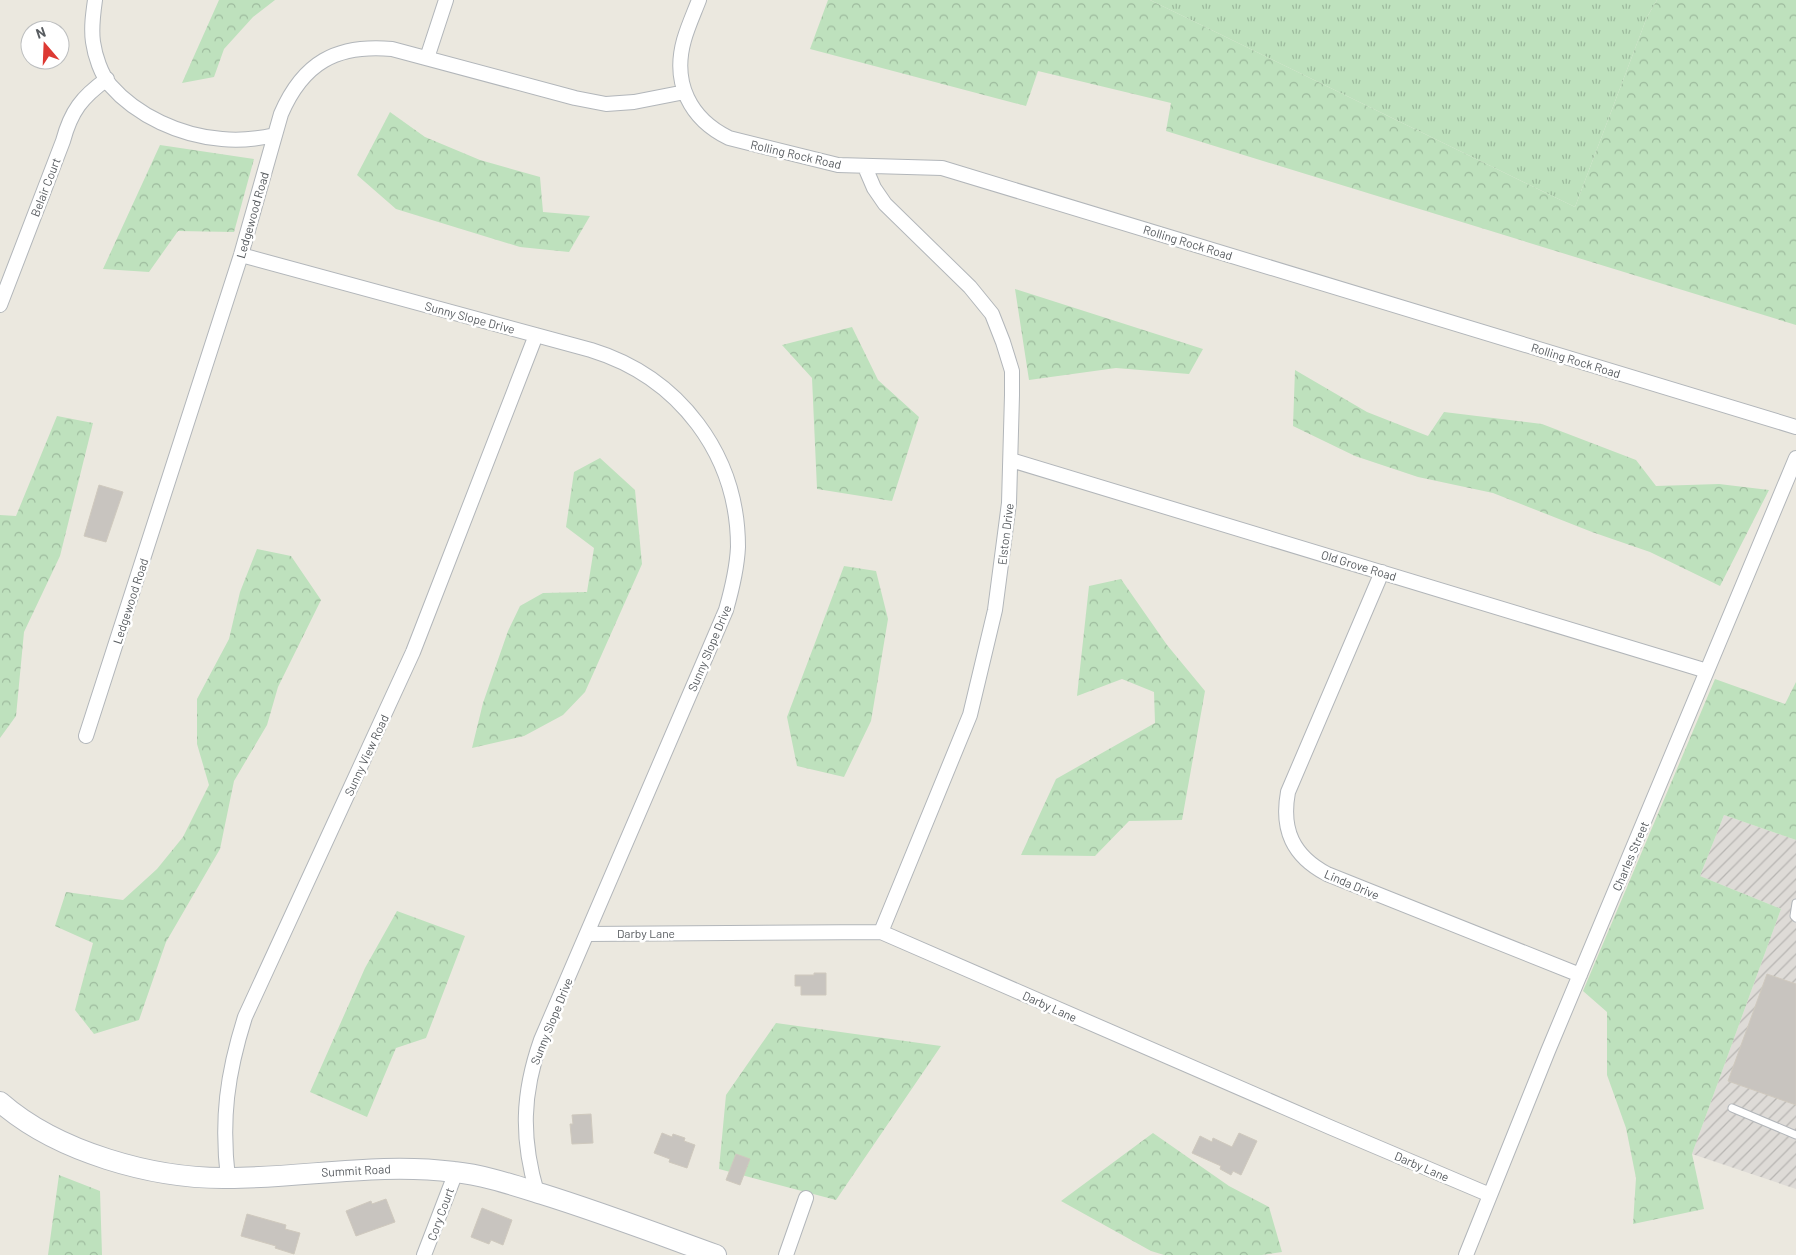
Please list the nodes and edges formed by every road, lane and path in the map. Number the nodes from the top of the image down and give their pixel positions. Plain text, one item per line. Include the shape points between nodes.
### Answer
1 (95, 0) edge
2 (446, 0) edge
3 (699, 0) edge
4 (427, 58) junction
5 (107, 79) junction
6 (685, 92) junction
7 (275, 135) junction
8 (865, 167) junction
9 (241, 255) junction
10 (0, 305) edge
11 (536, 335) junction
12 (1796, 427) edge
13 (1796, 458) edge
14 (1011, 460) junction
15 (1382, 572) junction
16 (1707, 671) junction
17 (86, 736) dead end
18 (1796, 903) edge
19 (1796, 918) edge
20 (881, 932) junction
21 (587, 934) junction
22 (1580, 976) junction
23 (0, 1102) edge
24 (1732, 1108) dead end
25 (1796, 1135) edge
26 (456, 1172) junction
27 (228, 1178) junction
28 (537, 1193) junction
29 (1490, 1195) junction
30 (806, 1198) dead end
31 (424, 1255) edge
32 (716, 1255) edge
33 (786, 1255) edge
34 (1466, 1255) edge

1 - 5 street via 93,42
2 - 4 street
3 - 6 street, Rolling Rock Road via 681,59
4 - 6 street, Ledgewood Road via 606,104
4 - 7 street, Ledgewood Road via 372,47 333,55 300,79 286,102
5 - 7 street via 137,108 186,132 238,140
5 - 10 street, Belair Court via 77,106 68,123
6 - 8 street, Rolling Rock Road via 694,112 714,130 729,138 838,165
7 - 9 street, Ledgewood Road
8 - 12 street, Rolling Rock Road via 942,168
8 - 14 street, Elston Drive via 885,204 970,287 992,314 1012,371
9 - 11 street, Sunny Slope Drive
9 - 17 street, Ledgewood Road
11 - 21 street, Sunny Slope Drive via 622,362 658,383 674,397 702,429 719,460 729,486 737,527 736,569 726,610
11 - 27 street, Sunny View Road via 413,652 245,1017 228,1082 225,1116
13 - 16 street, Charles Street
14 - 15 street, Old Grove Road
14 - 20 street, Elston Drive via 1009,503 995,610 970,715
15 - 16 street, Old Grove Road
15 - 22 street, Linda Drive via 1288,792 1286,821 1295,847 1315,868 1327,874
16 - 22 street, Charles Street
18 - 19 lane
20 - 21 street, Darby Lane
20 - 29 street, Darby Lane
21 - 28 street, Sunny Slope Drive via 541,1040 528,1083 526,1141
22 - 29 street, Charles Street
23 - 27 main road, Summit Road via 44,1132 84,1151 176,1176
24 - 25 lane
26 - 27 main road, Summit Road via 412,1167
26 - 28 main road, Summit Road
26 - 31 street, Cory Court
28 - 32 main road, Summit Road
29 - 34 street, Charles Street
30 - 33 street

